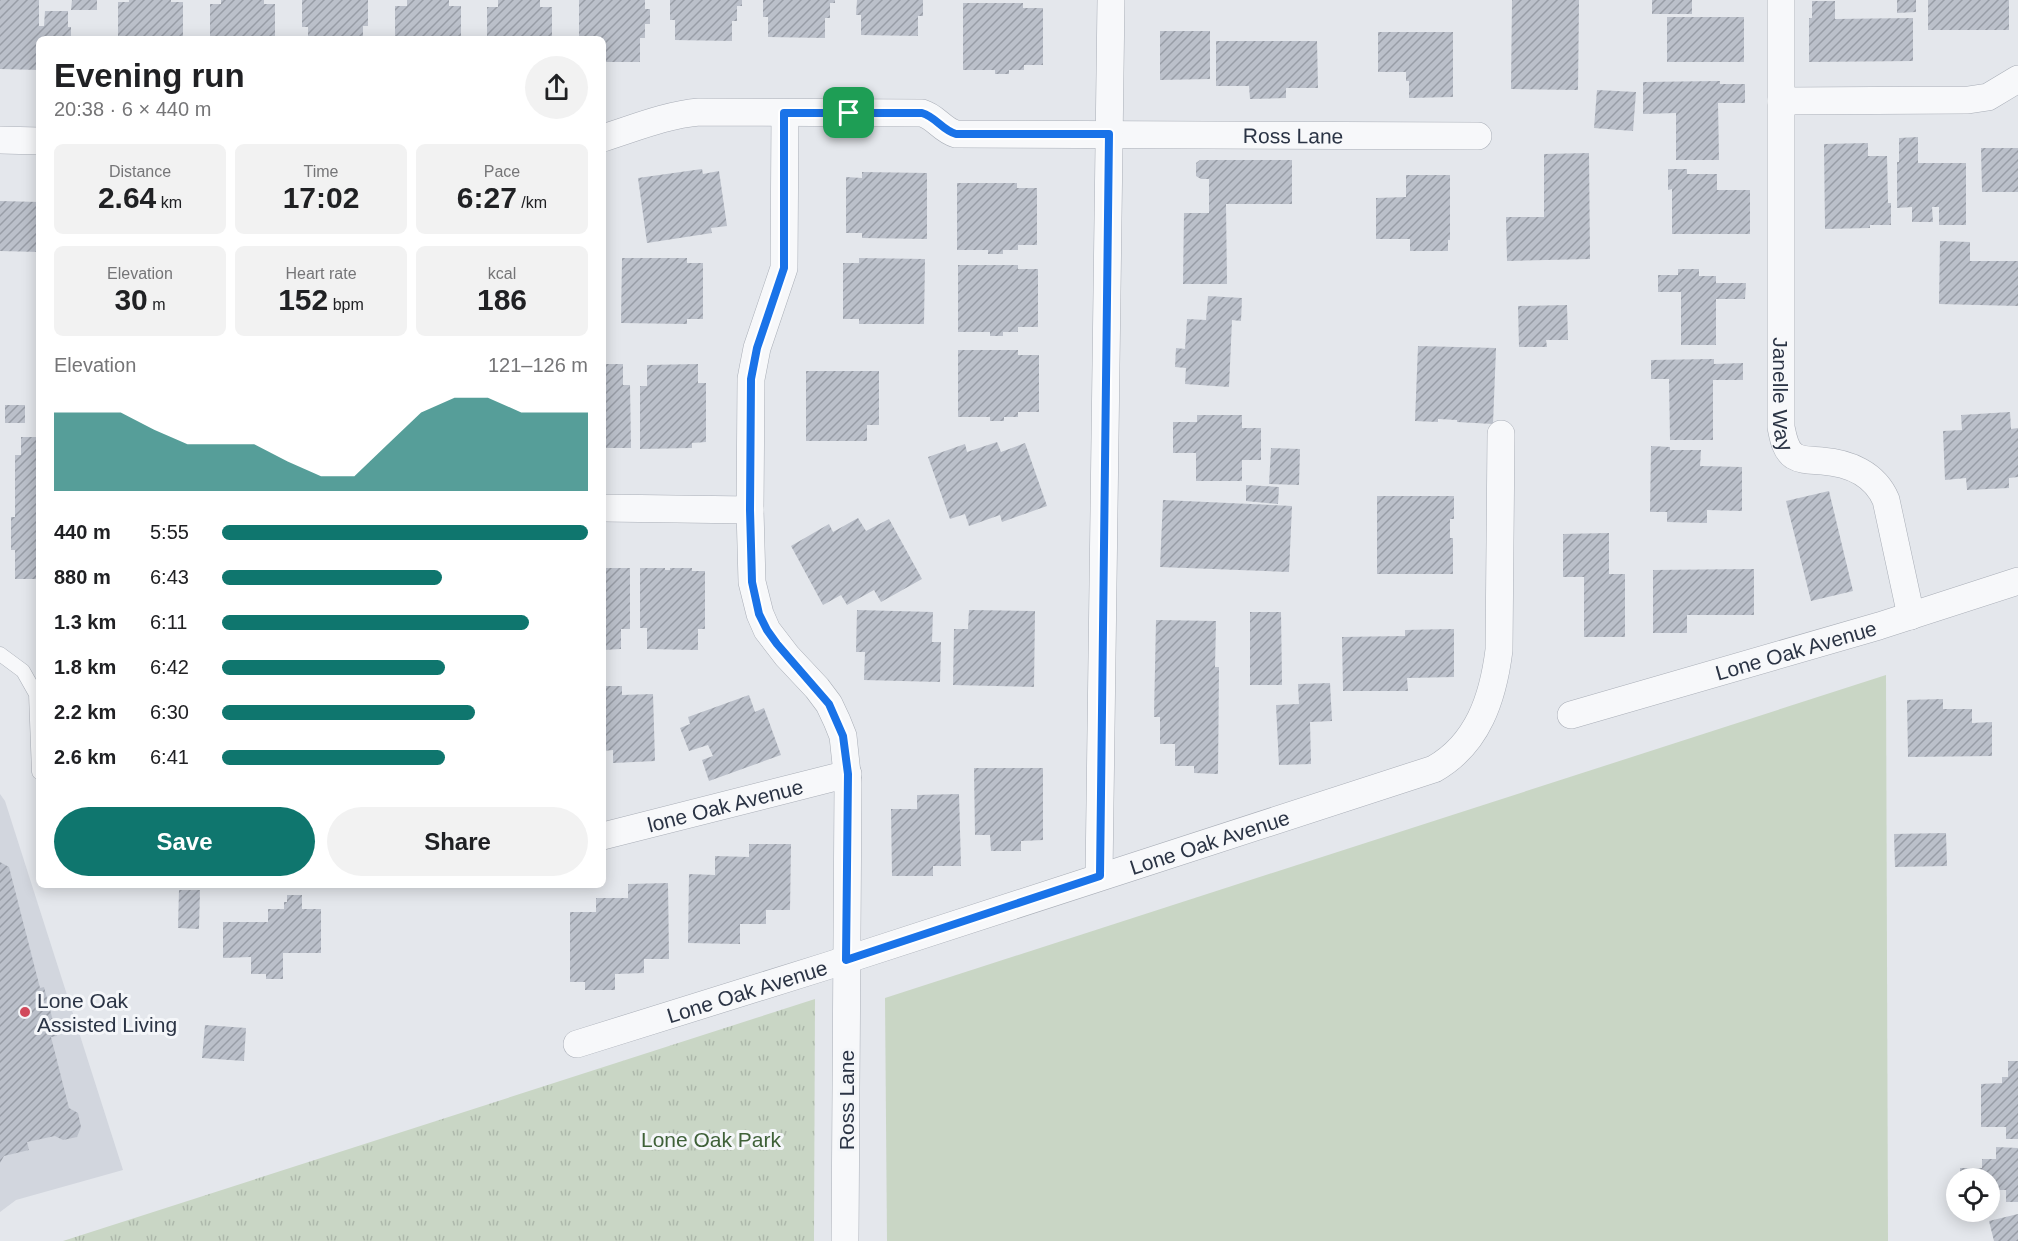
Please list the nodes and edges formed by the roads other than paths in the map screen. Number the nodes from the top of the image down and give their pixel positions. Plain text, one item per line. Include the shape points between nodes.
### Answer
1 (1111, 0) edge
2 (1781, 0) edge
3 (2018, 79) edge
4 (1781, 101) junction
5 (784, 113) junction
6 (1109, 134) junction
7 (1478, 136) dead end
8 (606, 137) edge
9 (0, 140) edge
10 (36, 141) edge
11 (1501, 434) dead end
12 (606, 508) edge
13 (750, 510) junction
14 (2018, 581) edge
15 (1911, 616) junction
16 (0, 654) edge
17 (36, 694) edge
18 (1572, 716) dead end
19 (848, 774) junction
20 (606, 835) edge
21 (1100, 876) junction
22 (846, 960) junction
23 (577, 1044) dead end
24 (845, 1241) edge

1 - 6 street
2 - 4 street, Janelle Way
3 - 4 street via 1988,97 1968,100
4 - 15 street, Janelle Way via 1783,437 1794,456 1855,468 1883,493
5 - 6 street, Ross Lane via 922,113 956,134
5 - 8 street, Ross Lane via 680,114
5 - 13 street, Ross Lane via 784,268 753,363
6 - 7 street, Ross Lane
6 - 21 street
9 - 10 street
11 - 21 street, Lone Oak Avenue via 1499,651 1488,702 1462,749 1434,769
12 - 13 street
13 - 19 street, Ross Lane via 752,582 759,614 777,644 829,704 843,736
14 - 15 street, Lone Oak Avenue
15 - 18 street, Lone Oak Avenue
16 - 17 lane via 23,671
19 - 20 street, lone Oak Avenue
19 - 22 street, Ross Lane
21 - 22 street, Lone Oak Avenue
22 - 23 street, Lone Oak Avenue
22 - 24 street, Ross Lane

